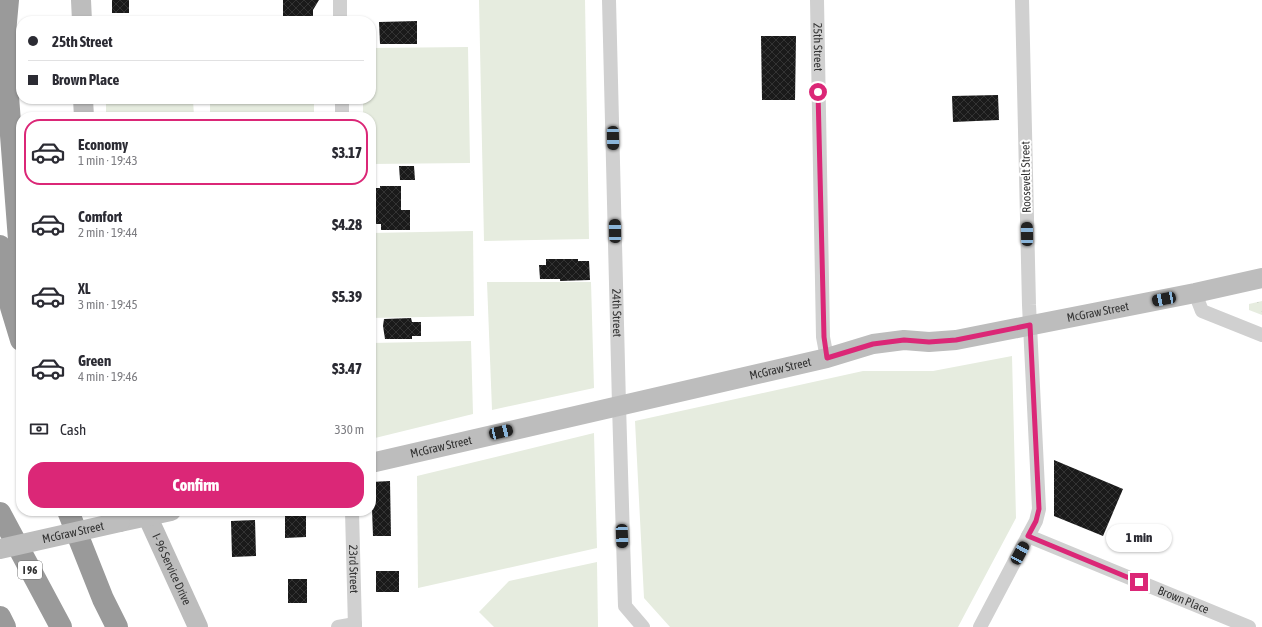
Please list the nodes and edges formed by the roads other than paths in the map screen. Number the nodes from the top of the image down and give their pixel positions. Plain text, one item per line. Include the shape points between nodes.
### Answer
1 (8, 0) edge
2 (81, 0) edge
3 (340, 0) edge
4 (610, 0) edge
5 (817, 0) edge
6 (1022, 0) edge
7 (82, 16) edge
8 (340, 16) edge
9 (16, 201) edge
10 (0, 246) edge
11 (1262, 278) edge
12 (1195, 293) junction
13 (16, 324) edge
14 (1030, 325) junction
15 (1262, 335) edge
16 (827, 358) junction
17 (619, 405) junction
18 (376, 462) edge
19 (0, 513) edge
20 (70, 516) edge
21 (140, 516) edge
22 (147, 516) edge
23 (352, 516) edge
24 (1028, 536) junction
25 (0, 549) edge
26 (0, 618) edge
27 (638, 625) edge
28 (355, 626) edge
29 (5, 627) edge
30 (61, 627) edge
31 (117, 627) edge
32 (198, 627) edge
33 (338, 627) edge
34 (980, 627) edge
35 (1249, 627) edge

1 - 9 highway via 5,57
2 - 7 street
3 - 8 street
4 - 17 street, 24th Street
5 - 16 street, 25th Street via 824,337
6 - 14 street, Roosevelt Street
10 - 13 highway
11 - 12 street, McGraw Street
12 - 14 street, McGraw Street
12 - 15 street via 1202,311
14 - 16 street, McGraw Street via 956,340 904,340 873,344
14 - 24 street, Roosevelt Street via 1039,509
16 - 17 street, McGraw Street
17 - 18 street, McGraw Street
17 - 27 street, 24th Street via 625,606
19 - 30 highway, I 96
20 - 31 highway
21 - 25 street, McGraw Street, bridge
22 - 32 street, I- 96 Service Drive
23 - 28 street, 23rd Street
24 - 34 street, Roosevelt Street
24 - 35 street, Brown Place
26 - 29 highway
28 - 33 street

